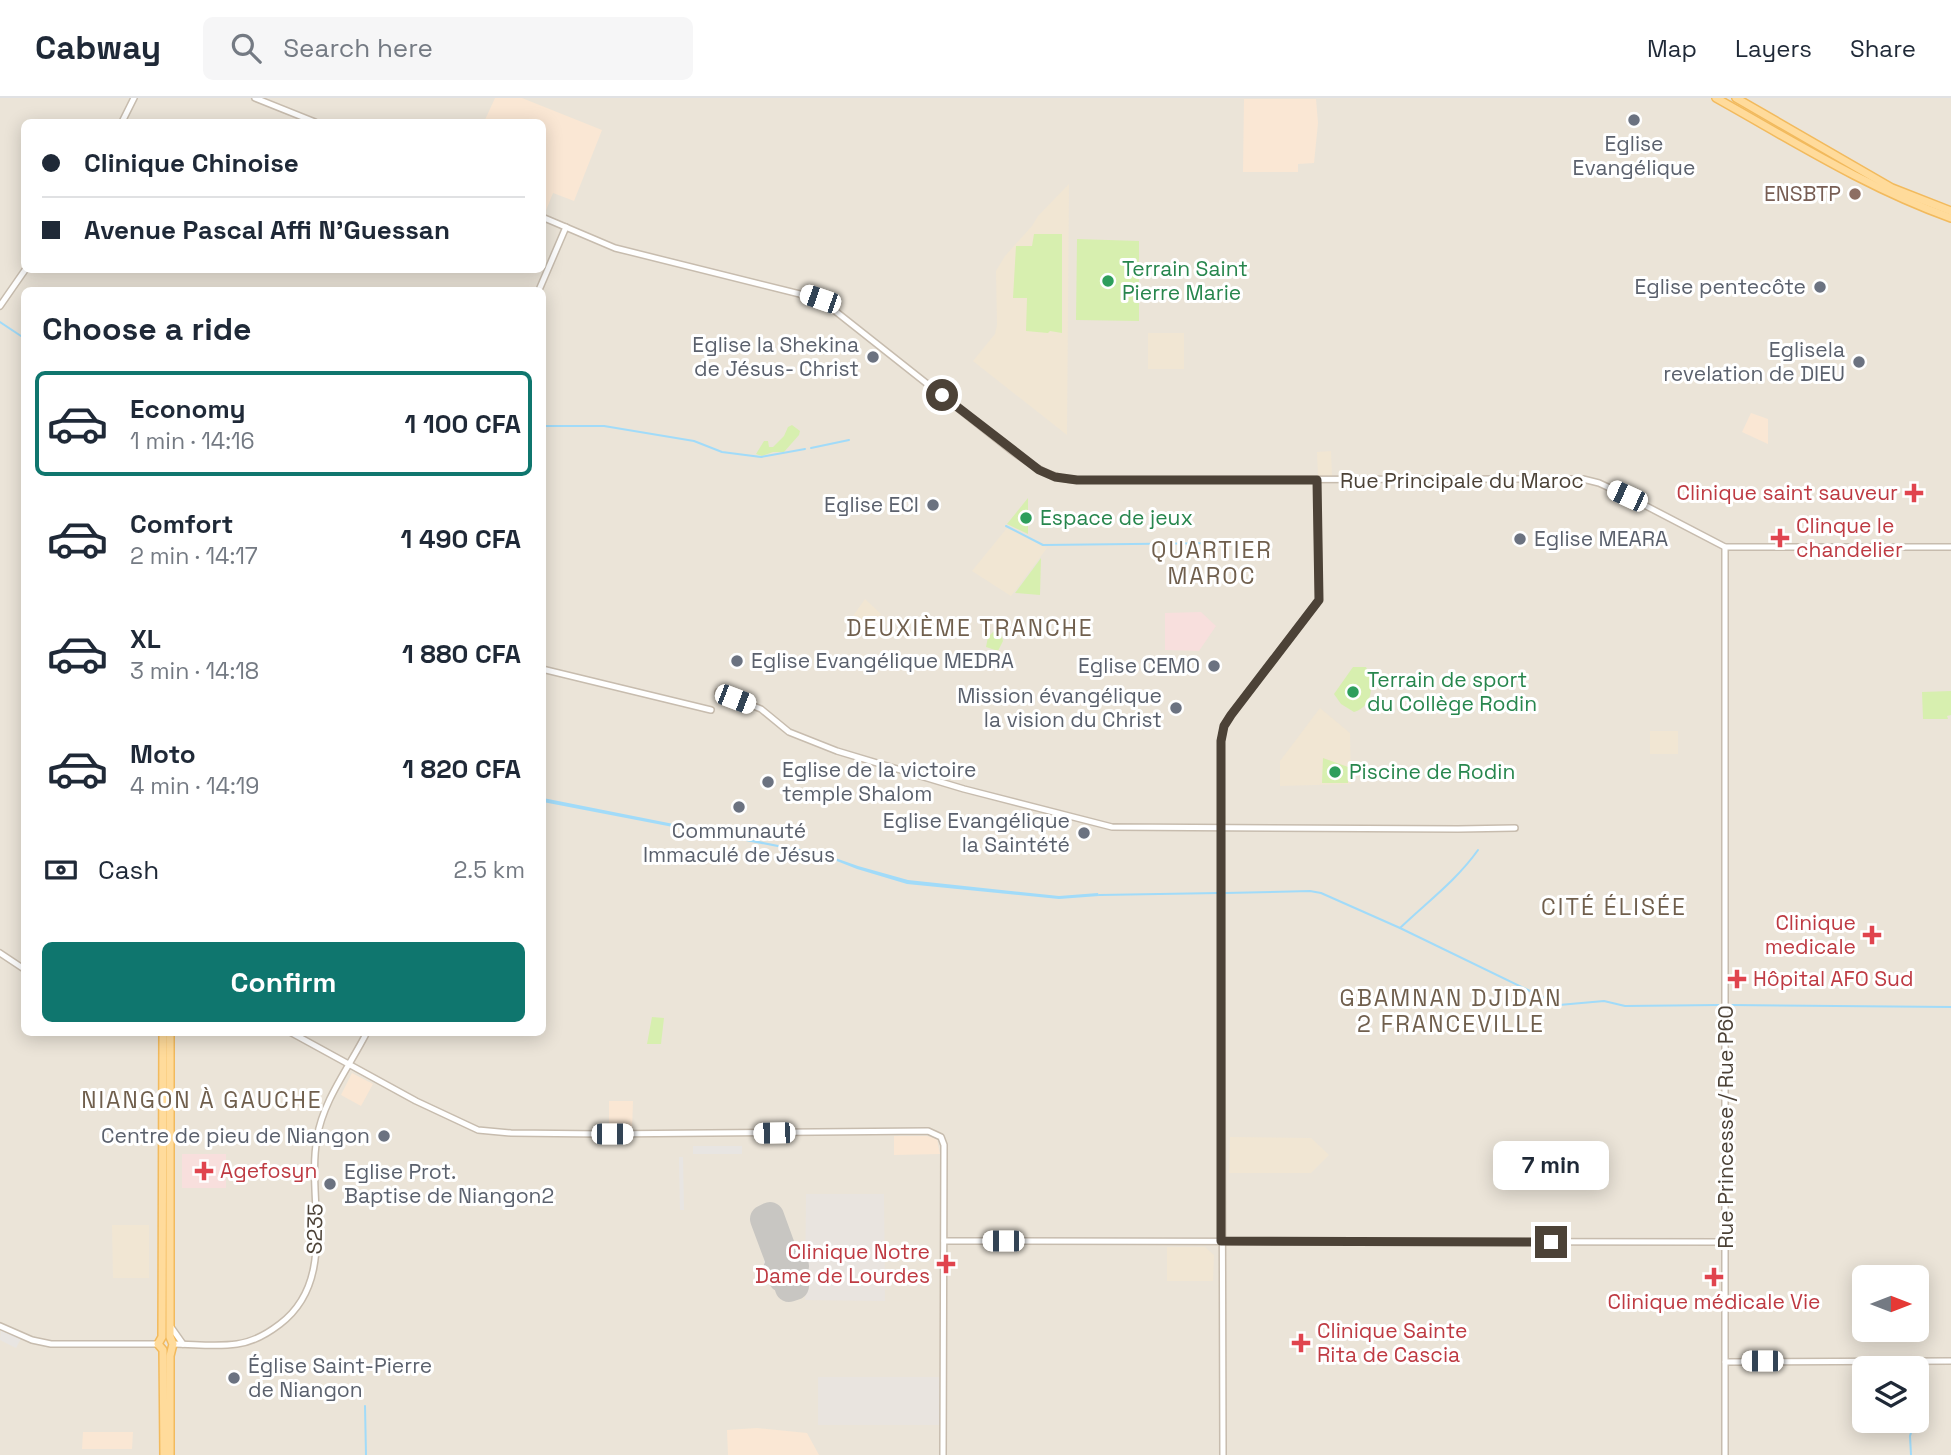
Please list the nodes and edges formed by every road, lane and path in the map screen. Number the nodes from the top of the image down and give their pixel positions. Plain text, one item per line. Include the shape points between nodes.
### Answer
1 (134, 98) edge
2 (255, 98) edge
3 (1716, 98) edge
4 (1736, 98) edge
5 (124, 119) edge
6 (308, 119) edge
7 (1951, 211) edge
8 (1951, 218) edge
9 (546, 219) edge
10 (566, 227) junction
11 (23, 273) edge
12 (540, 287) edge
13 (0, 306) edge
14 (1317, 480) junction
15 (1725, 547) junction
16 (1951, 547) edge
17 (546, 670) edge
18 (718, 692) dead end
19 (711, 710) dead end
20 (1222, 827) junction
21 (1515, 828) dead end
22 (0, 953) edge
23 (21, 967) edge
24 (163, 1036) edge
25 (170, 1036) edge
26 (297, 1036) edge
27 (365, 1036) edge
28 (349, 1066) junction
29 (944, 1241) junction
30 (1221, 1241) junction
31 (1726, 1242) junction
32 (0, 1326) edge
33 (166, 1339) junction
34 (149, 1344) junction
35 (183, 1344) junction
36 (1951, 1361) edge
37 (1725, 1362) junction
38 (164, 1455) edge
39 (170, 1455) edge
40 (943, 1455) edge
41 (1223, 1455) edge
42 (1725, 1455) edge

1 - 5 street
2 - 6 street
3 - 8 main road via 1870,184
4 - 7 main road via 1892,188
9 - 10 street, Rue Principale du Maroc
10 - 12 street
10 - 14 street, Rue Principale du Maroc via 615,248 820,299 1012,451 1055,477
11 - 13 street
14 - 15 street, Rue Principale du Maroc via 1583,479 1600,483
14 - 20 street via 1319,600 1224,726
15 - 16 street
15 - 31 street, Rue Princesse / Rue P60
17 - 19 street
18 - 20 street via 761,709 789,732 814,743 964,789 1112,827
20 - 21 street
20 - 30 street
22 - 23 street
24 - 33 main road
25 - 33 main road
26 - 28 street
27 - 28 street, S235
28 - 29 street via 465,1125 487,1131 928,1131 941,1137 944,1145
28 - 35 street, S235 via 320,1122 316,1257 298,1306 270,1332 247,1342
29 - 30 street
29 - 40 street
30 - 31 street
30 - 41 street
31 - 37 street, Rue Princesse / Rue P60
32 - 34 street, S235 via 51,1344
33 - 34 street
33 - 34 street, S235
33 - 35 street, S235
33 - 35 street via 176,1337
33 - 38 main road
33 - 39 main road
36 - 37 street
37 - 42 street, Rue Princesse / Rue P60

